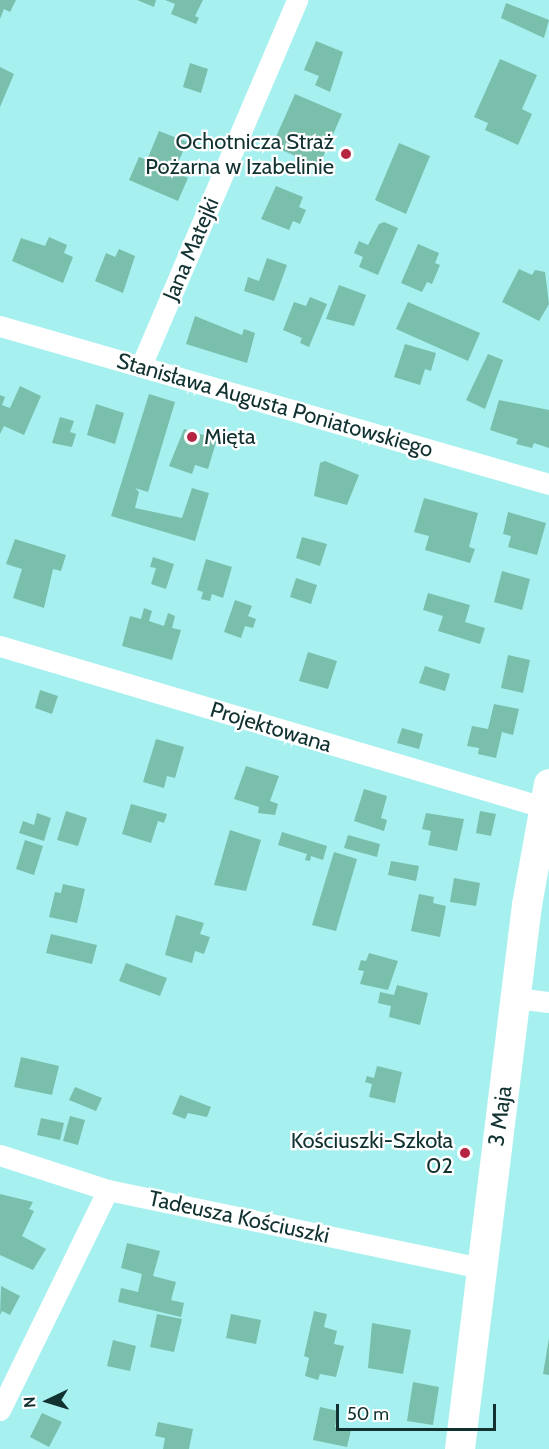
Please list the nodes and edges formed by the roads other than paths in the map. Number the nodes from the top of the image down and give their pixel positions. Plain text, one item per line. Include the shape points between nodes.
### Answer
1 (297, 0) edge
2 (0, 326) edge
3 (141, 366) junction
4 (549, 484) edge
5 (0, 646) edge
6 (546, 796) edge
7 (516, 998) junction
8 (549, 1002) edge
9 (0, 1155) edge
10 (108, 1190) junction
11 (481, 1268) junction
12 (0, 1410) edge
13 (460, 1449) edge

1 - 3 street, Jana Matejki
2 - 3 street, Stanisława Augusta Poniatowskiego
3 - 4 street, Stanisława Augusta Poniatowskiego
5 - 6 street, Projektowana
6 - 7 street, 3 Maja
7 - 8 street
7 - 11 street, 3 Maja
9 - 10 street, Tadeusza Kościuszki
10 - 11 street, Tadeusza Kościuszki
10 - 12 street
11 - 13 street, 3 Maja

